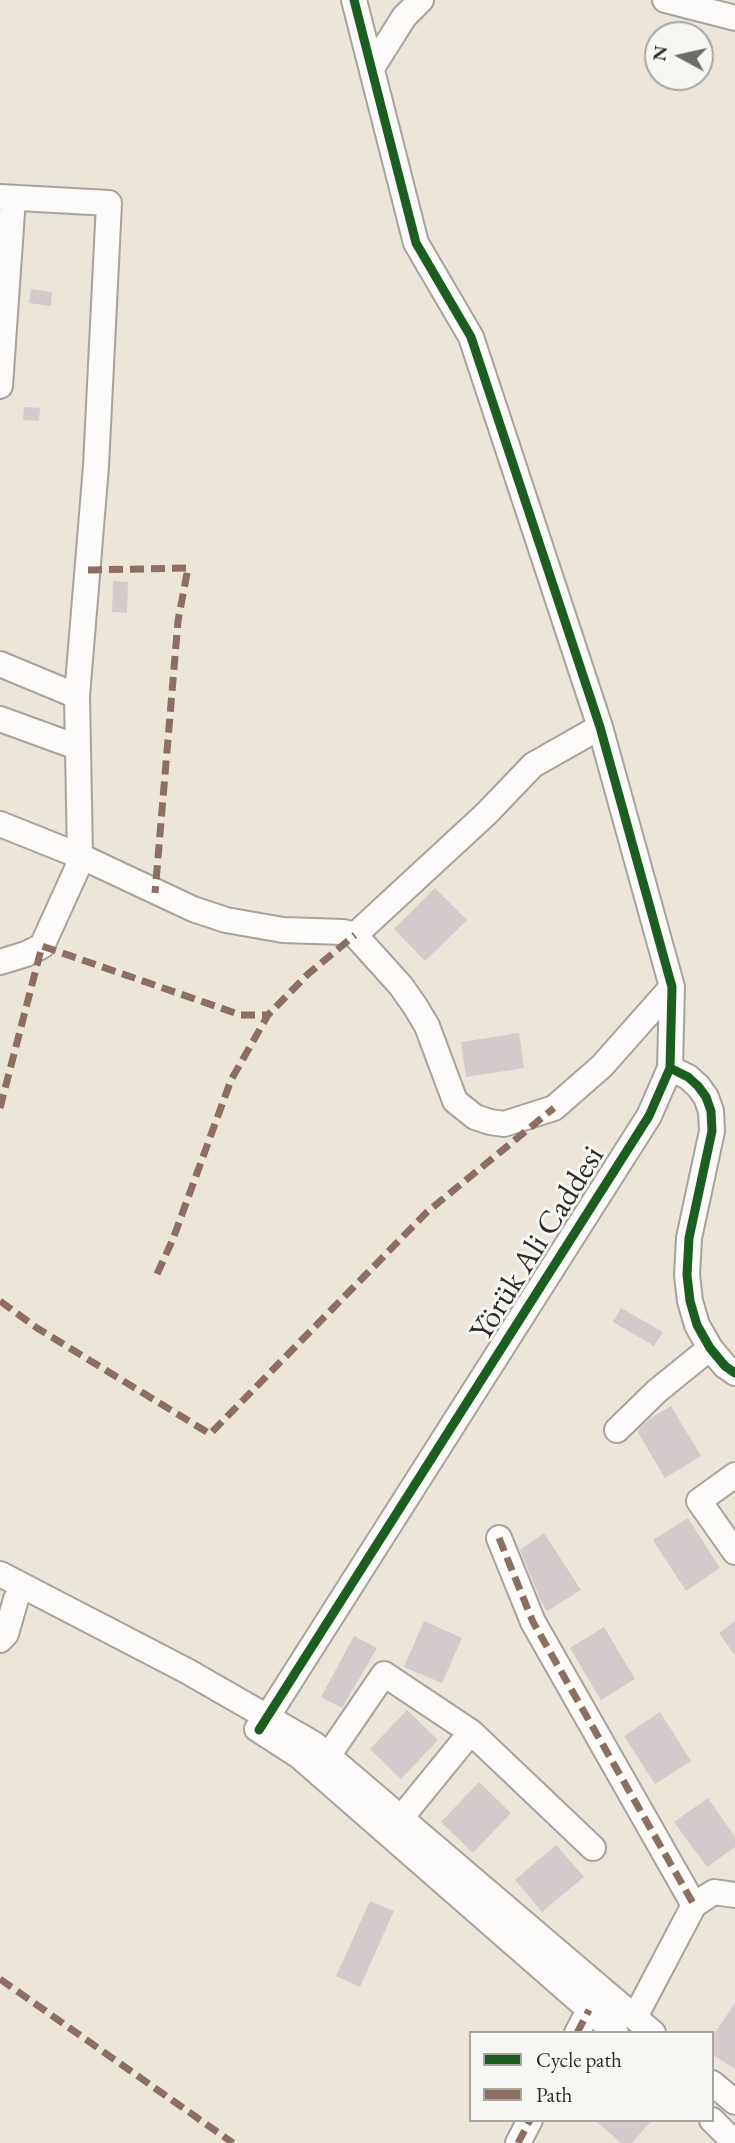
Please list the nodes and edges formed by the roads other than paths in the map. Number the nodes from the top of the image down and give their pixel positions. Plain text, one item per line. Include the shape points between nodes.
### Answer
1 (354, 0) edge
2 (665, 0) edge
3 (411, 6) edge
4 (735, 18) edge
5 (372, 68) junction
6 (6, 197) edge
7 (0, 386) edge
8 (0, 664) edge
9 (78, 696) junction
10 (0, 719) edge
11 (600, 727) junction
12 (78, 747) junction
13 (0, 824) edge
14 (80, 856) junction
15 (355, 935) junction
16 (0, 962) edge
17 (672, 986) junction
18 (670, 1068) junction
19 (710, 1348) junction
20 (735, 1373) edge
21 (617, 1430) dead end
22 (735, 1475) edge
23 (499, 1538) dead end
24 (735, 1552) edge
25 (0, 1574) edge
26 (8, 1595) edge
27 (0, 1640) edge
28 (263, 1723) junction
29 (471, 1732) junction
30 (328, 1756) junction
31 (401, 1818) junction
32 (593, 1848) dead end
33 (735, 1895) edge
34 (694, 1905) junction
35 (589, 2010) junction
36 (634, 2028) edge
37 (578, 2031) edge
38 (714, 2085) edge
39 (735, 2102) edge
40 (529, 2122) edge
41 (714, 2122) edge
42 (518, 2143) edge
43 (735, 2143) edge

1 - 5 street
2 - 4 street
3 - 5 street
5 - 11 street via 416,243 471,337
6 - 7 street
6 - 9 street via 109,203 96,466
8 - 9 street
9 - 12 street
10 - 12 street
11 - 15 street via 533,765
11 - 17 street
12 - 14 street
13 - 14 street
14 - 15 street via 155,893 226,920
14 - 16 street via 42,946
15 - 17 street via 415,1006 455,1101 475,1117 497,1124 554,1108 602,1066
17 - 18 street
18 - 19 street via 698,1086 711,1111 712,1131 689,1238 687,1275 697,1325
18 - 28 street, Yörük Ali Caddesi via 641,1127
19 - 20 street
19 - 21 street
22 - 24 street via 699,1501
23 - 34 street via 533,1622
25 - 28 street via 187,1671
26 - 27 street via 6,1634
26 - 28 street
28 - 30 street via 314,1744
28 - 35 street
29 - 30 street via 384,1674
29 - 31 street
29 - 32 street
30 - 31 street
31 - 36 street
33 - 34 street via 714,1892
34 - 36 street
35 - 36 street
35 - 37 street
38 - 39 street
40 - 42 street
41 - 43 street

